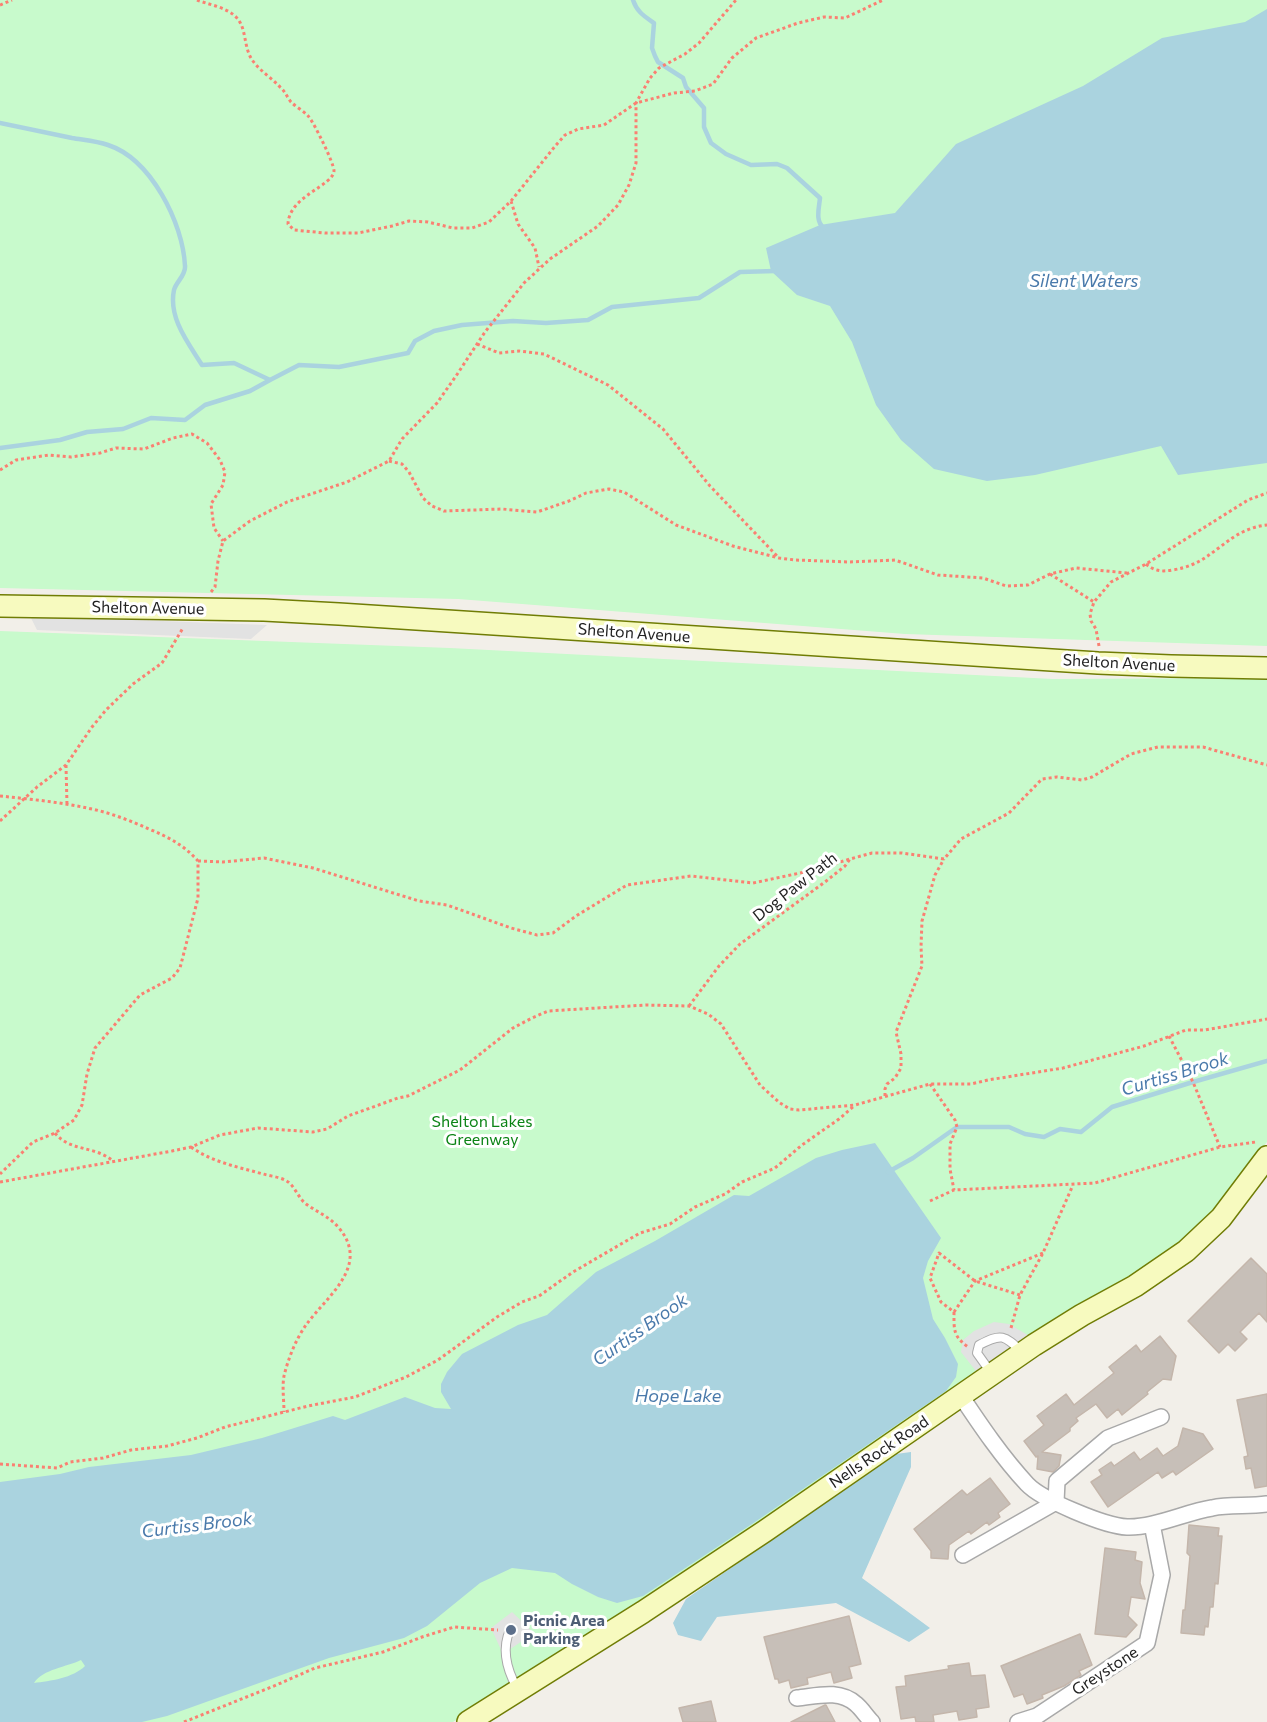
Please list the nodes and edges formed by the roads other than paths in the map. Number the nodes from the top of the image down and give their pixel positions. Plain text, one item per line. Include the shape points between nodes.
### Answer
1 (0, 606) edge
2 (1267, 668) edge
3 (1261, 1150) edge
4 (1016, 1346) junction
5 (993, 1374) junction
6 (961, 1396) junction
7 (1161, 1417) dead end
8 (1056, 1502) junction
9 (1267, 1504) edge
10 (1152, 1524) junction
11 (963, 1555) dead end
12 (510, 1630) road end
13 (519, 1690) junction
14 (797, 1698) dead end
15 (468, 1722) edge
16 (872, 1722) edge
17 (1018, 1722) edge

1 - 2 main road, Shelton Avenue via 339,614 1098,663
3 - 4 main road, Nells Rock Road via 1221,1218 1186,1251 1135,1286
4 - 5 main road, Nells Rock Road
4 - 5 lane via 995,1336 979,1345 977,1353
5 - 6 main road, Nells Rock Road
6 - 8 street via 1029,1486
6 - 13 main road, Nells Rock Road via 671,1593
7 - 8 street via 1108,1438 1057,1481
8 - 10 street via 1092,1520 1127,1527
8 - 11 street
9 - 10 street via 1213,1507
10 - 17 street, Greystone via 1162,1575 1147,1643 1037,1716
12 - 13 lane via 506,1640 508,1673
13 - 15 main road, Nells Rock Road
14 - 16 street via 841,1696 859,1706

